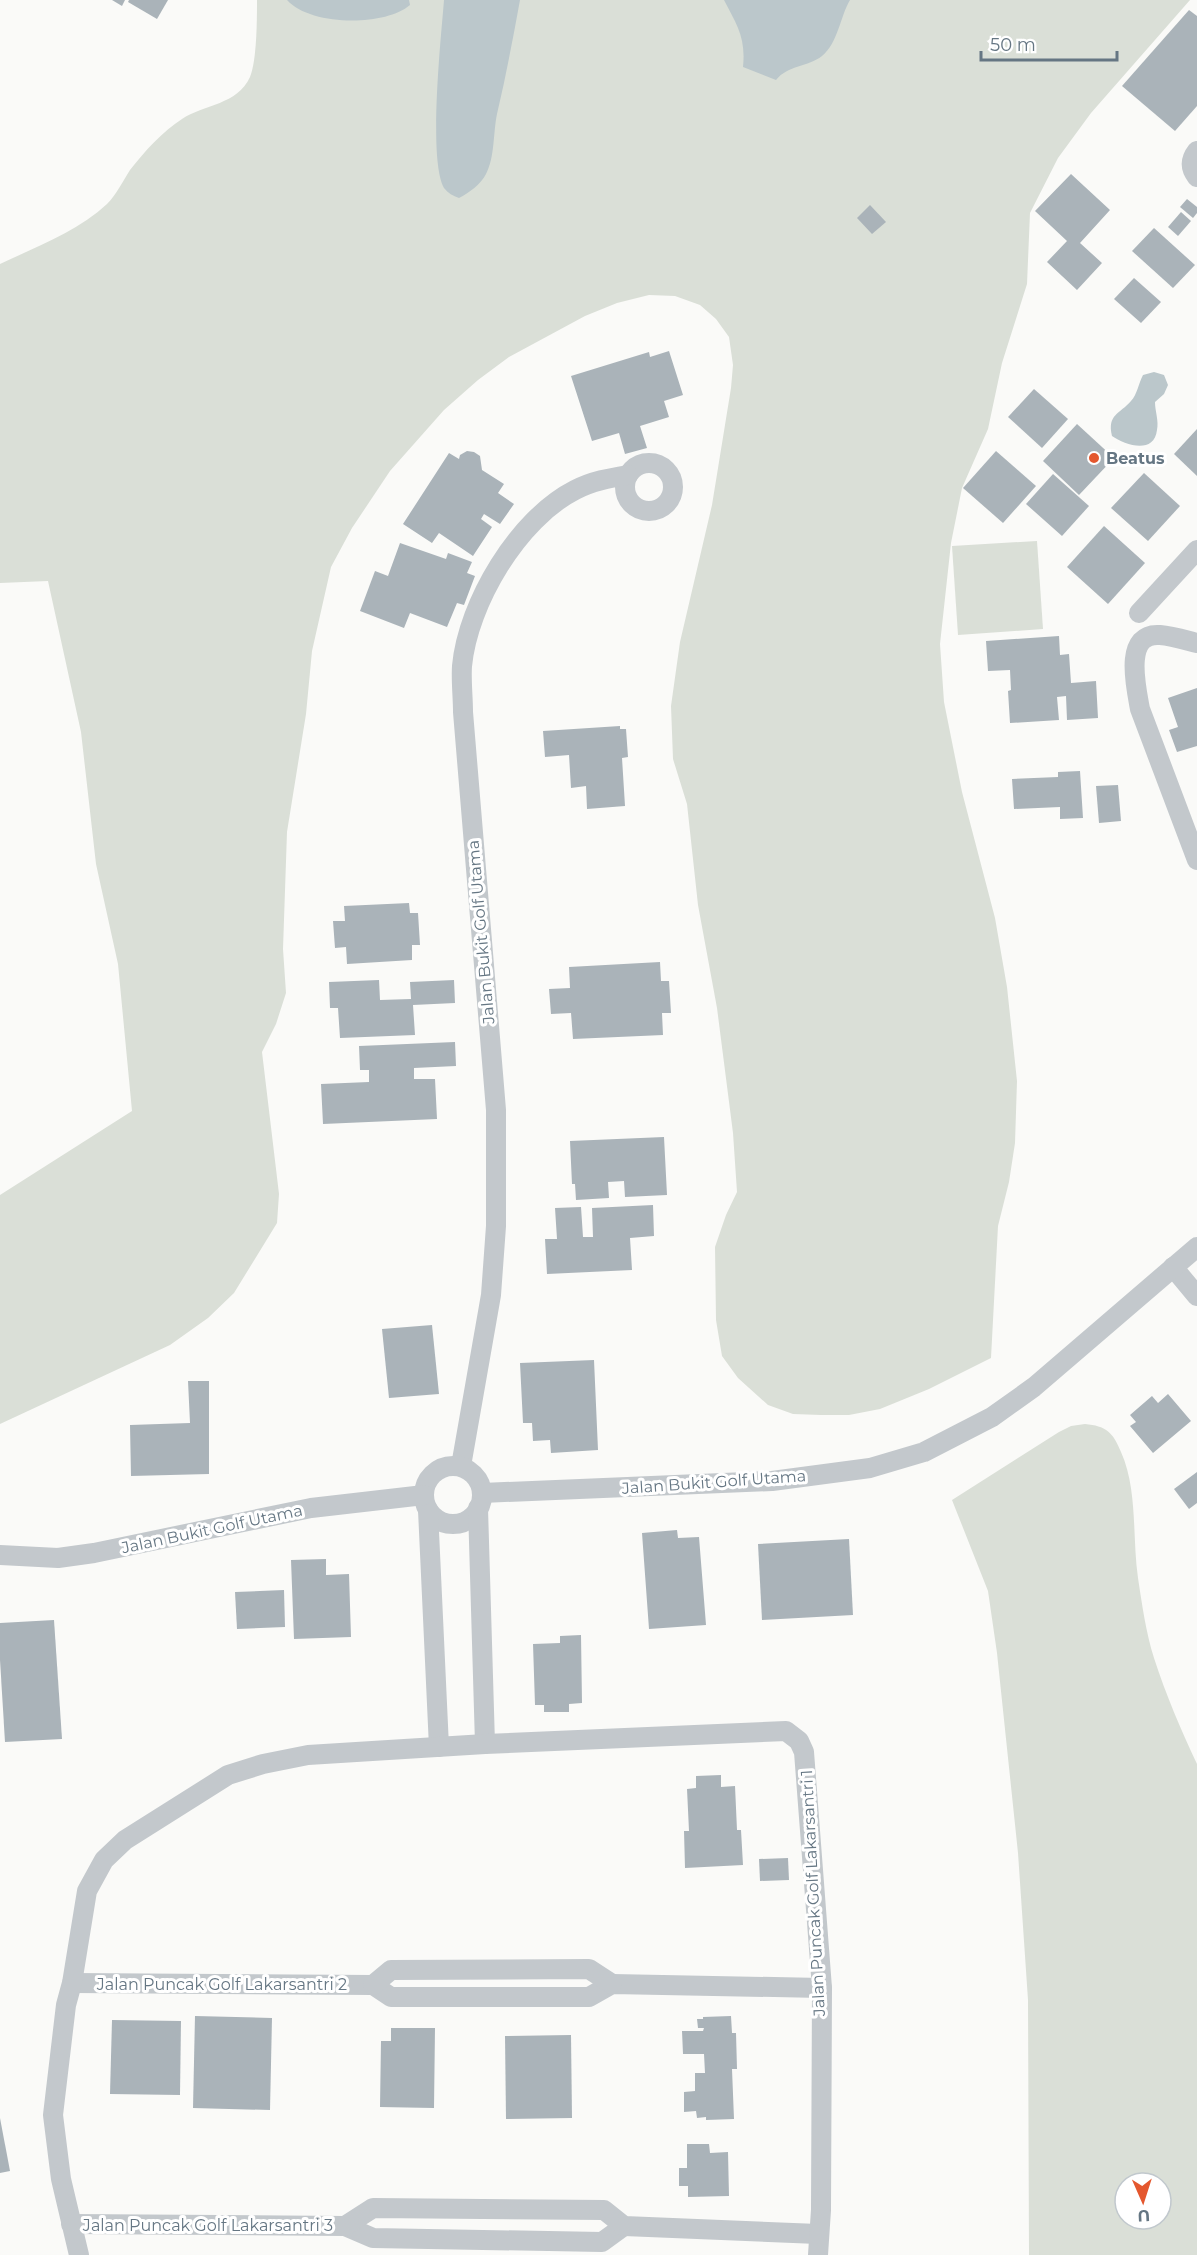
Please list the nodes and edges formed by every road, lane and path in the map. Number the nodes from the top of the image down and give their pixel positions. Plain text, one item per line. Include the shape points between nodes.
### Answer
1 (1197, 151) edge
2 (1197, 177) edge
3 (628, 475) dead end
4 (1197, 550) edge
5 (1139, 613) dead end
6 (1197, 643) edge
7 (1197, 860) edge
8 (1197, 1247) edge
9 (1173, 1267) junction
10 (1197, 1296) edge
11 (461, 1466) junction
12 (480, 1501) junction
13 (426, 1502) junction
14 (0, 1555) edge
15 (485, 1744) junction
16 (439, 1747) junction
17 (72, 1983) junction
18 (612, 1984) junction
19 (373, 1985) junction
20 (822, 1988) junction
21 (71, 2224) junction
22 (345, 2226) junction
23 (624, 2226) junction
24 (818, 2234) junction
25 (79, 2255) edge
26 (818, 2255) edge

1 - 2 street via 1191,166
3 - 11 street, Jalan Bukit Golf Utama via 595,481 573,491 518,537 491,578 472,623 462,665 496,1110 496,1227 491,1295
4 - 5 street
6 - 7 street via 1147,636 1138,644 1135,656 1140,709
8 - 9 street, Jalan Bukit Golf Utama
9 - 10 street
9 - 12 street, Jalan Bukit Golf Utama via 1034,1387 992,1417 924,1452 870,1468 772,1481
11 - 12 street via 478,1479
11 - 13 street via 442,1467 435,1472 425,1486
12 - 13 street via 470,1518 453,1523 436,1518
12 - 15 street
13 - 14 street, Jalan Bukit Golf Utama via 311,1508 58,1558
13 - 16 street
15 - 16 street, Jalan Puncak Golf Lakarsantri 1
15 - 20 street, Jalan Puncak Golf Lakarsantri 1 via 786,1731 798,1741 807,1769
16 - 17 street, Jalan Puncak Golf Lakarsantri 1 via 308,1755 263,1764 228,1775 125,1840 104,1860 87,1891
17 - 19 street, Jalan Puncak Golf Lakarsantri 2
17 - 21 street, Jalan Puncak Golf Lakarsantri 1 via 53,2115
18 - 19 street, Jalan Puncak Golf Lakarsantri 2 via 589,1997 390,1997
18 - 19 street, Jalan Puncak Golf Lakarsantri 2 via 590,1969 391,1970
18 - 20 street, Jalan Puncak Golf Lakarsantri 2
20 - 24 street, Jalan Puncak Golf Lakarsantri 1
21 - 22 street, Jalan Puncak Golf Lakarsantri 3
21 - 25 street, Jalan Puncak Golf Lakarsantri 1
22 - 23 street, Jalan Puncak Golf Lakarsantri 3 via 373,2238 602,2242
22 - 23 street, Jalan Puncak Golf Lakarsantri 3 via 373,2208 604,2210
23 - 24 street
24 - 26 street, Jalan Puncak Golf Lakarsantri 1

